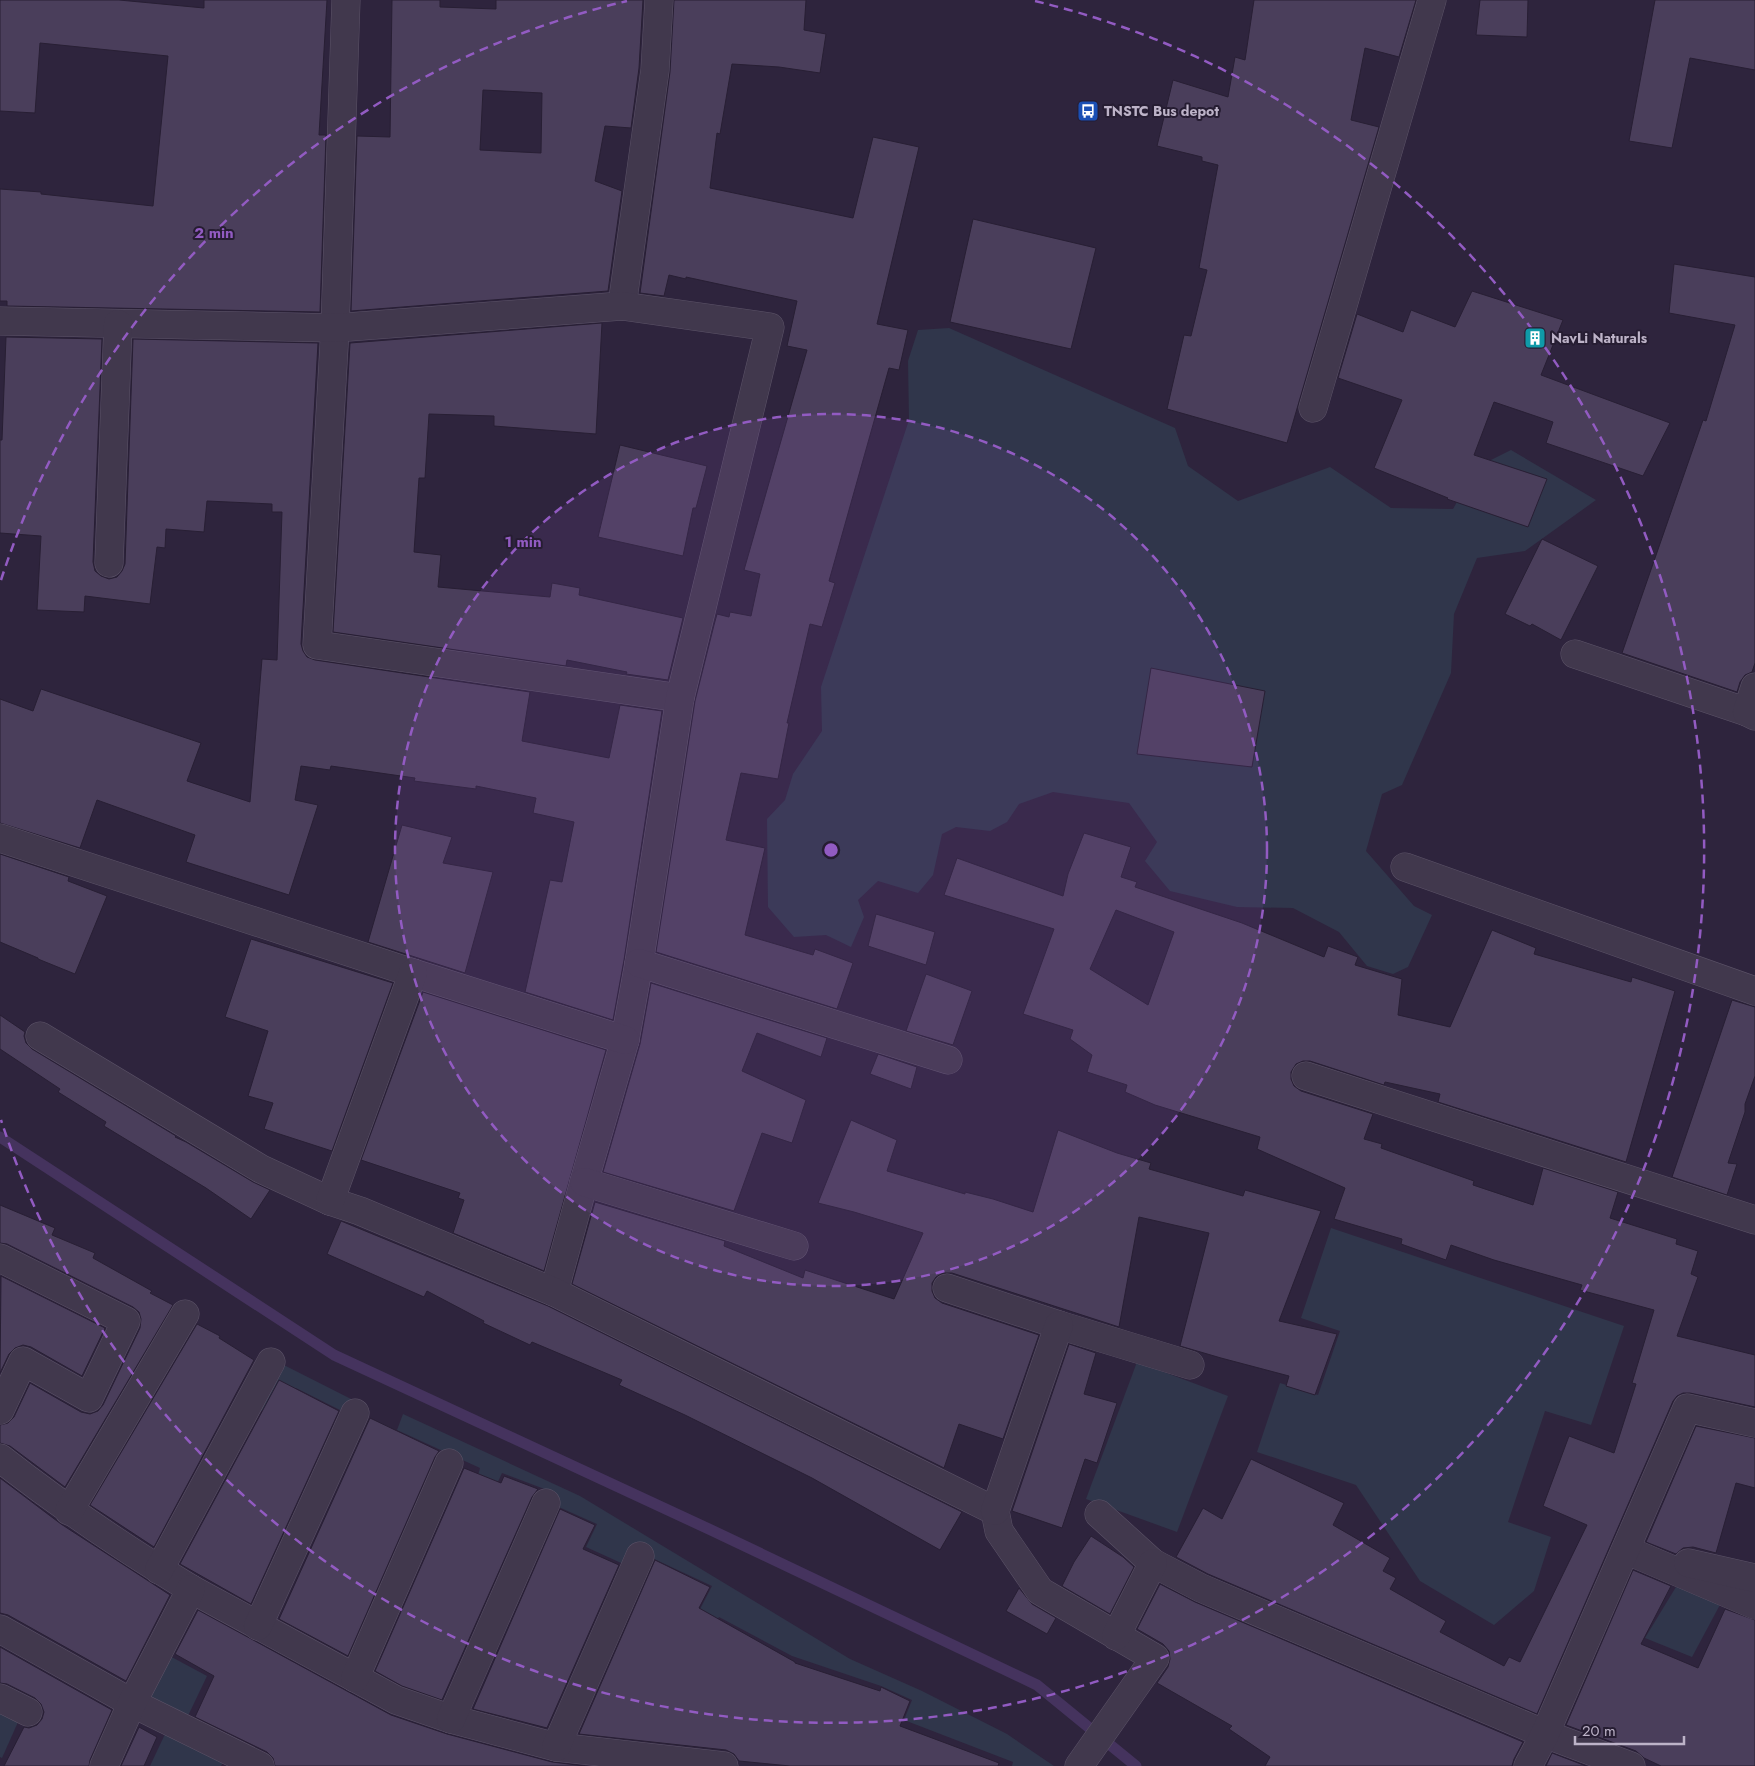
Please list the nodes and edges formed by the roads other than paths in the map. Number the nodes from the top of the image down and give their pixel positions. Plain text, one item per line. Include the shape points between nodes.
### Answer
1 (346, 0) edge
2 (659, 0) edge
3 (1432, 0) edge
4 (622, 306) junction
5 (0, 320) edge
6 (118, 324) junction
7 (335, 328) junction
8 (1313, 408) dead end
9 (109, 563) dead end
10 (1575, 654) dead end
11 (680, 698) junction
12 (1752, 705) edge
13 (0, 838) edge
14 (1405, 868) dead end
15 (639, 963) junction
16 (412, 973) junction
17 (1755, 991) edge
18 (40, 1036) dead end
19 (625, 1040) junction
20 (948, 1060) dead end
21 (1306, 1076) dead end
22 (584, 1182) junction
23 (330, 1201) junction
24 (1755, 1220) edge
25 (794, 1246) dead end
26 (0, 1258) edge
27 (947, 1288) dead end
28 (554, 1292) junction
29 (185, 1314) dead end
30 (1060, 1325) junction
31 (270, 1362) dead end
32 (1190, 1365) dead end
33 (0, 1410) edge
34 (355, 1413) dead end
35 (1755, 1423) edge
36 (0, 1458) edge
37 (450, 1463) dead end
38 (546, 1503) dead end
39 (69, 1511) junction
40 (995, 1511) junction
41 (1099, 1514) dead end
42 (1626, 1550) junction
43 (640, 1556) dead end
44 (1153, 1563) junction
45 (159, 1570) junction
46 (1755, 1578) edge
47 (191, 1589) junction
48 (1755, 1605) edge
49 (258, 1626) junction
50 (0, 1629) edge
51 (1116, 1636) junction
52 (355, 1678) junction
53 (0, 1698) edge
54 (132, 1703) junction
55 (28, 1712) dead end
56 (451, 1719) junction
57 (1545, 1734) junction
58 (556, 1747) junction
59 (104, 1766) edge
60 (260, 1766) edge
61 (724, 1766) edge
62 (1079, 1766) edge
63 (1528, 1766) edge
64 (1631, 1766) edge

1 - 7 street
2 - 4 street via 654,70
3 - 8 street
4 - 7 street
4 - 11 street via 770,327
5 - 6 street
6 - 7 street
6 - 9 street
7 - 11 street via 317,645
10 - 12 street
11 - 15 street
13 - 16 street
14 - 17 street
15 - 19 street
15 - 20 street
16 - 19 street
16 - 23 street
18 - 23 street via 261,1169
19 - 22 street
21 - 24 street
22 - 25 street
22 - 28 street
23 - 28 street
26 - 33 street via 126,1322 88,1398 23,1361
27 - 30 street
28 - 40 street
29 - 39 street
30 - 32 street
30 - 40 street
31 - 45 street
34 - 49 street
35 - 42 street via 1687,1408
36 - 39 street
37 - 52 street
38 - 56 street
39 - 45 street
40 - 51 street via 999,1531 1040,1591
41 - 44 street
42 - 46 street
42 - 48 street
42 - 57 street
43 - 58 street
44 - 51 street
44 - 57 street via 1201,1588
45 - 47 street
47 - 49 street
47 - 54 street
49 - 52 street
50 - 54 street
51 - 62 street via 1155,1658
52 - 56 street via 396,1700
53 - 55 street
54 - 59 street
54 - 60 street
56 - 58 street
57 - 63 street
57 - 64 street
58 - 61 street

